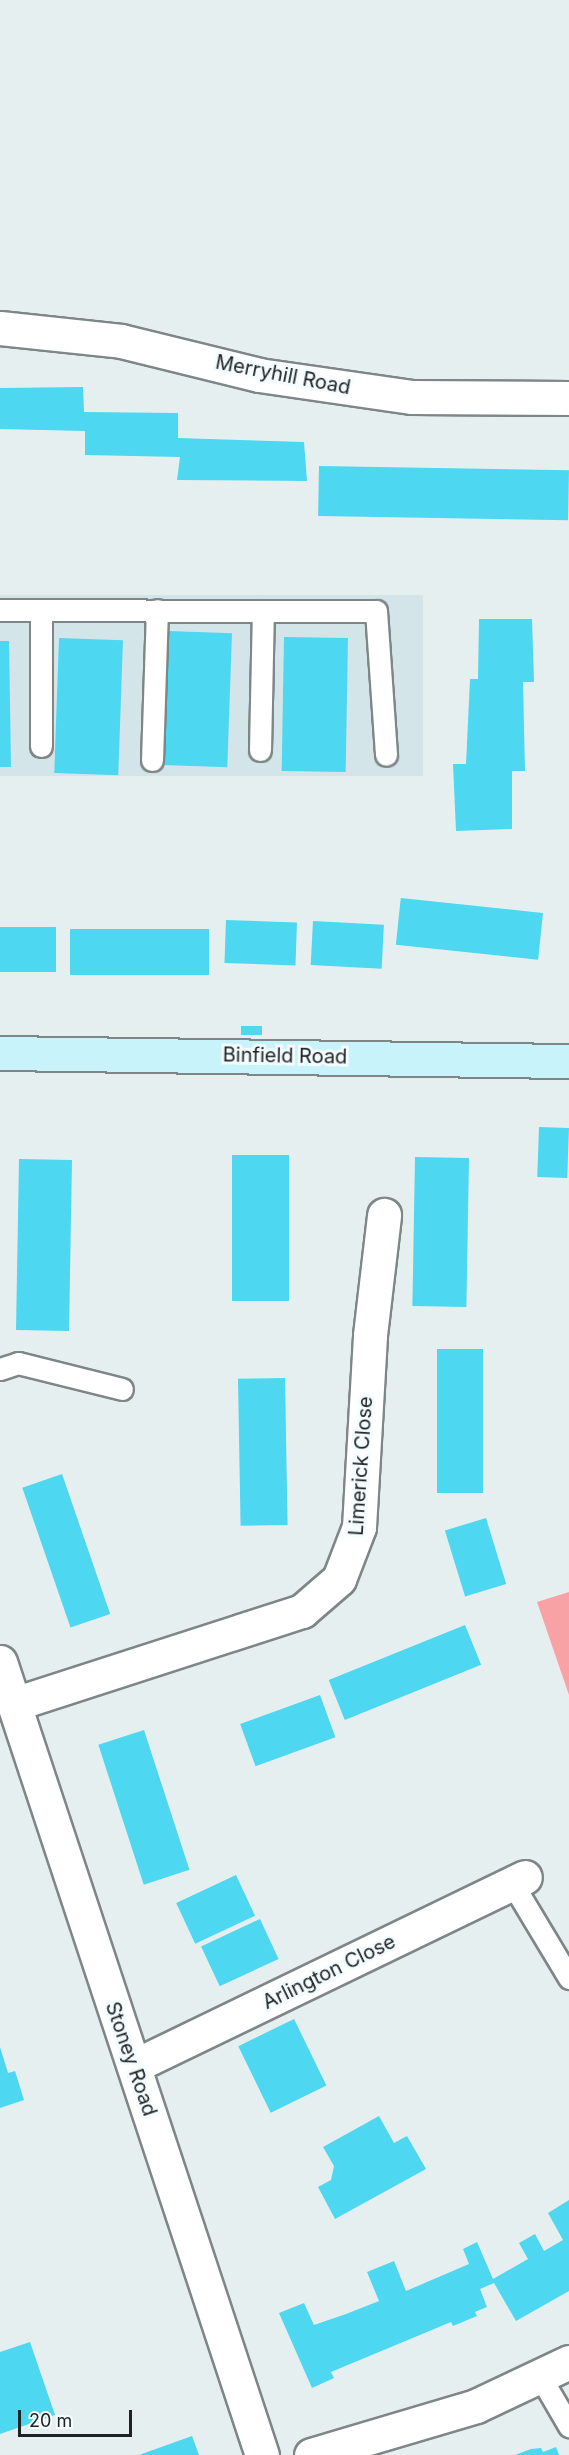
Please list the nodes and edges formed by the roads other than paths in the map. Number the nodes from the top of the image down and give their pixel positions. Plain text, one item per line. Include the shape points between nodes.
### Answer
1 (0, 328) edge
2 (569, 398) edge
3 (0, 610) edge
4 (41, 610) junction
5 (157, 610) junction
6 (263, 611) junction
7 (41, 746) dead end
8 (260, 750) dead end
9 (386, 755) dead end
10 (152, 759) dead end
11 (0, 1053) edge
12 (569, 1061) edge
13 (384, 1215) dead end
14 (0, 1369) edge
15 (122, 1389) dead end
16 (0, 1662) edge
17 (14, 1704) junction
18 (518, 1880) joint
19 (569, 1978) edge
20 (134, 2067) junction
21 (555, 2370) edge
22 (569, 2426) edge
23 (262, 2455) edge
24 (311, 2455) edge

1 - 2 street, Merryhill Road via 121,341 259,375 412,397
3 - 4 lane
4 - 5 lane
4 - 7 lane
5 - 6 lane
5 - 10 lane
6 - 8 lane
6 - 9 lane via 376,611
11 - 12 main road, Binfield Road
13 - 17 street, Limerick Close via 370,1335 359,1527 339,1579 302,1611
14 - 15 lane via 18,1363
16 - 17 street, Stoney Road
17 - 20 street, Stoney Road
18 - 19 lane
18 - 20 street, Arlington Close
20 - 23 street, Stoney Road
21 - 22 lane
21 - 24 street via 476,2406

